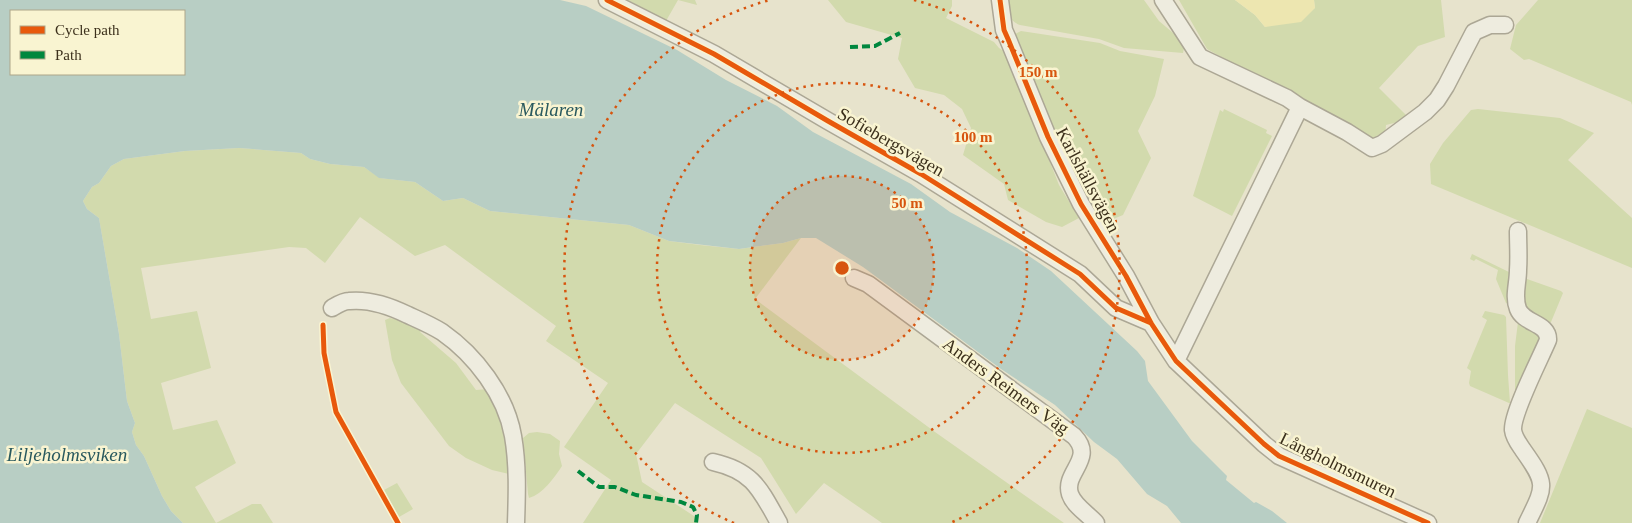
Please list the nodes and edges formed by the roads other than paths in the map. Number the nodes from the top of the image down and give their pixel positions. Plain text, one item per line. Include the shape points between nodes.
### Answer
1 (608, 0) edge
2 (1000, 0) edge
3 (1163, 0) edge
4 (1505, 25) dead end
5 (1300, 107) junction
6 (1518, 231) dead end
7 (854, 278) dead end
8 (332, 308) dead end
9 (1151, 323) junction
10 (1176, 361) junction
11 (713, 462) dead end
12 (516, 523) edge
13 (779, 523) edge
14 (1096, 523) edge
15 (1428, 523) edge
16 (1527, 523) edge

1 - 9 street, Sofiebergsvägen via 714,54 921,174 1080,274 1116,308
2 - 9 street, Karlshällsvägen via 1004,30 1048,137 1081,204
3 - 5 street via 1200,57
4 - 5 street via 1490,25 1474,32 1437,100 1382,144 1372,148
5 - 10 street
6 - 16 street via 1515,299 1519,311 1548,334 1515,415 1513,429 1515,439 1541,477 1541,494
7 - 14 street, Anders Reimers Väg via 868,284 1079,441 1082,456 1069,485 1070,494
8 - 12 street via 347,301 365,301 403,313 441,331 473,359 508,415 513,435
9 - 10 street, Karlshällsvägen
10 - 15 street, Långholmsmuren via 1279,456
11 - 13 street via 730,466 758,486

